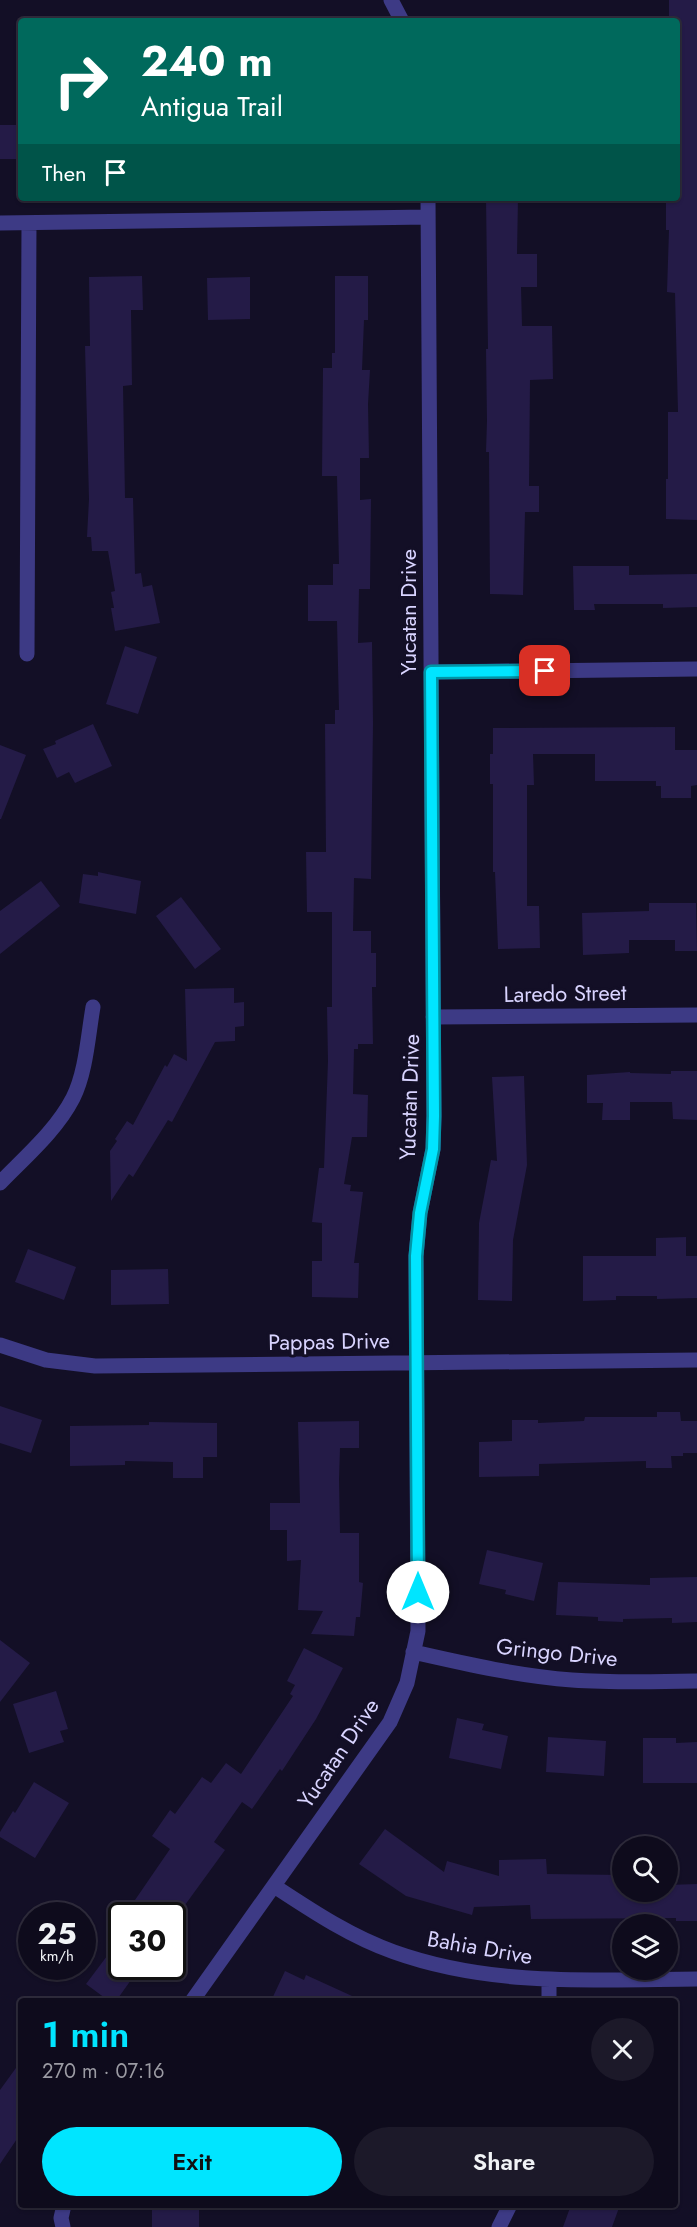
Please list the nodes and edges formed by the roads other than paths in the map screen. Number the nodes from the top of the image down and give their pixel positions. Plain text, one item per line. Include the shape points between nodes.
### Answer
1 (391, 0) edge
2 (400, 18) edge
3 (428, 201) edge
4 (428, 217) junction
5 (29, 223) junction
6 (0, 224) edge
7 (27, 654) dead end
8 (697, 669) edge
9 (431, 672) junction
10 (93, 1007) dead end
11 (697, 1015) edge
12 (433, 1017) junction
13 (0, 1183) edge
14 (0, 1345) edge
15 (697, 1360) edge
16 (418, 1363) junction
17 (413, 1652) junction
18 (697, 1681) edge
19 (274, 1886) junction
20 (697, 1979) edge
21 (549, 1980) junction
22 (194, 1998) edge
23 (549, 1998) edge
24 (63, 2208) edge
25 (508, 2208) edge
26 (63, 2227) edge
27 (499, 2227) edge

1 - 2 street
3 - 4 street, Yucatan Drive
4 - 5 street
4 - 9 street, Yucatan Drive
5 - 6 street
5 - 7 street
8 - 9 street
9 - 12 street, Yucatan Drive
10 - 13 street via 73,1098 52,1128
11 - 12 street, Laredo Street
12 - 16 street, Yucatan Drive via 433,1149 417,1230
14 - 16 street, Pappas Drive via 46,1360 95,1366
15 - 16 street, Pappas Drive
16 - 17 street, Yucatan Drive via 418,1615
17 - 18 street, Gringo Drive via 559,1679
17 - 19 street, Yucatan Drive via 407,1683 390,1722
19 - 21 street, Bahia Drive via 351,1933 393,1952 477,1973
19 - 22 street, Yucatan Drive
20 - 21 street, Bahia Drive
21 - 23 street
24 - 26 street
25 - 27 street

